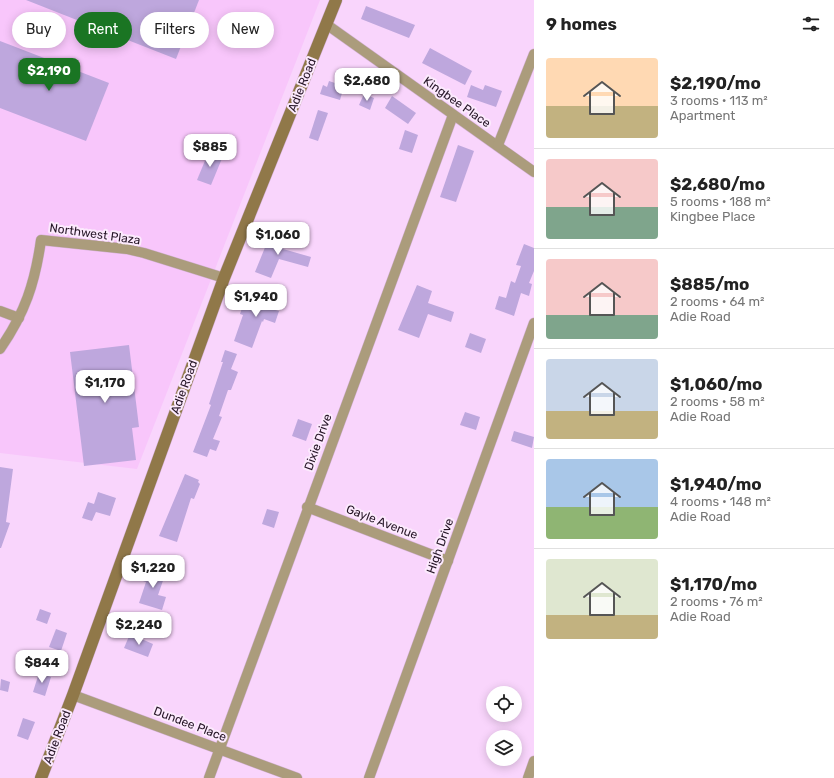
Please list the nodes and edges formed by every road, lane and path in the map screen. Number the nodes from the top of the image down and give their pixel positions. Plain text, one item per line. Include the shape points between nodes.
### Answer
1 (336, 0) edge
2 (326, 24) junction
3 (534, 54) edge
4 (453, 115) junction
5 (498, 146) junction
6 (534, 172) edge
7 (224, 278) junction
8 (0, 311) edge
9 (19, 318) junction
10 (534, 323) edge
11 (0, 349) edge
12 (308, 507) junction
13 (448, 560) junction
14 (73, 694) junction
15 (219, 749) junction
16 (534, 761) edge
17 (41, 778) edge
18 (209, 778) edge
19 (297, 778) edge
20 (369, 778) edge
21 (528, 778) edge

1 - 2 street, Adie Road
2 - 4 street, Kingbee Place
2 - 7 street, Adie Road
3 - 5 street
4 - 5 street, Kingbee Place
4 - 12 street, Dixie Drive
5 - 6 street, Kingbee Place
7 - 9 street, Northwest Plaza via 127,249 41,240 34,282
7 - 14 street, Adie Road
8 - 9 street
9 - 11 street, Northwest Plaza
10 - 13 street, High Drive
12 - 13 street, Gayle Avenue
12 - 15 street, Dixie Drive
13 - 20 street, High Drive
14 - 15 street, Dundee Place
14 - 17 street, Adie Road
15 - 18 street, Dixie Drive
15 - 19 street, Dundee Place
16 - 21 street

